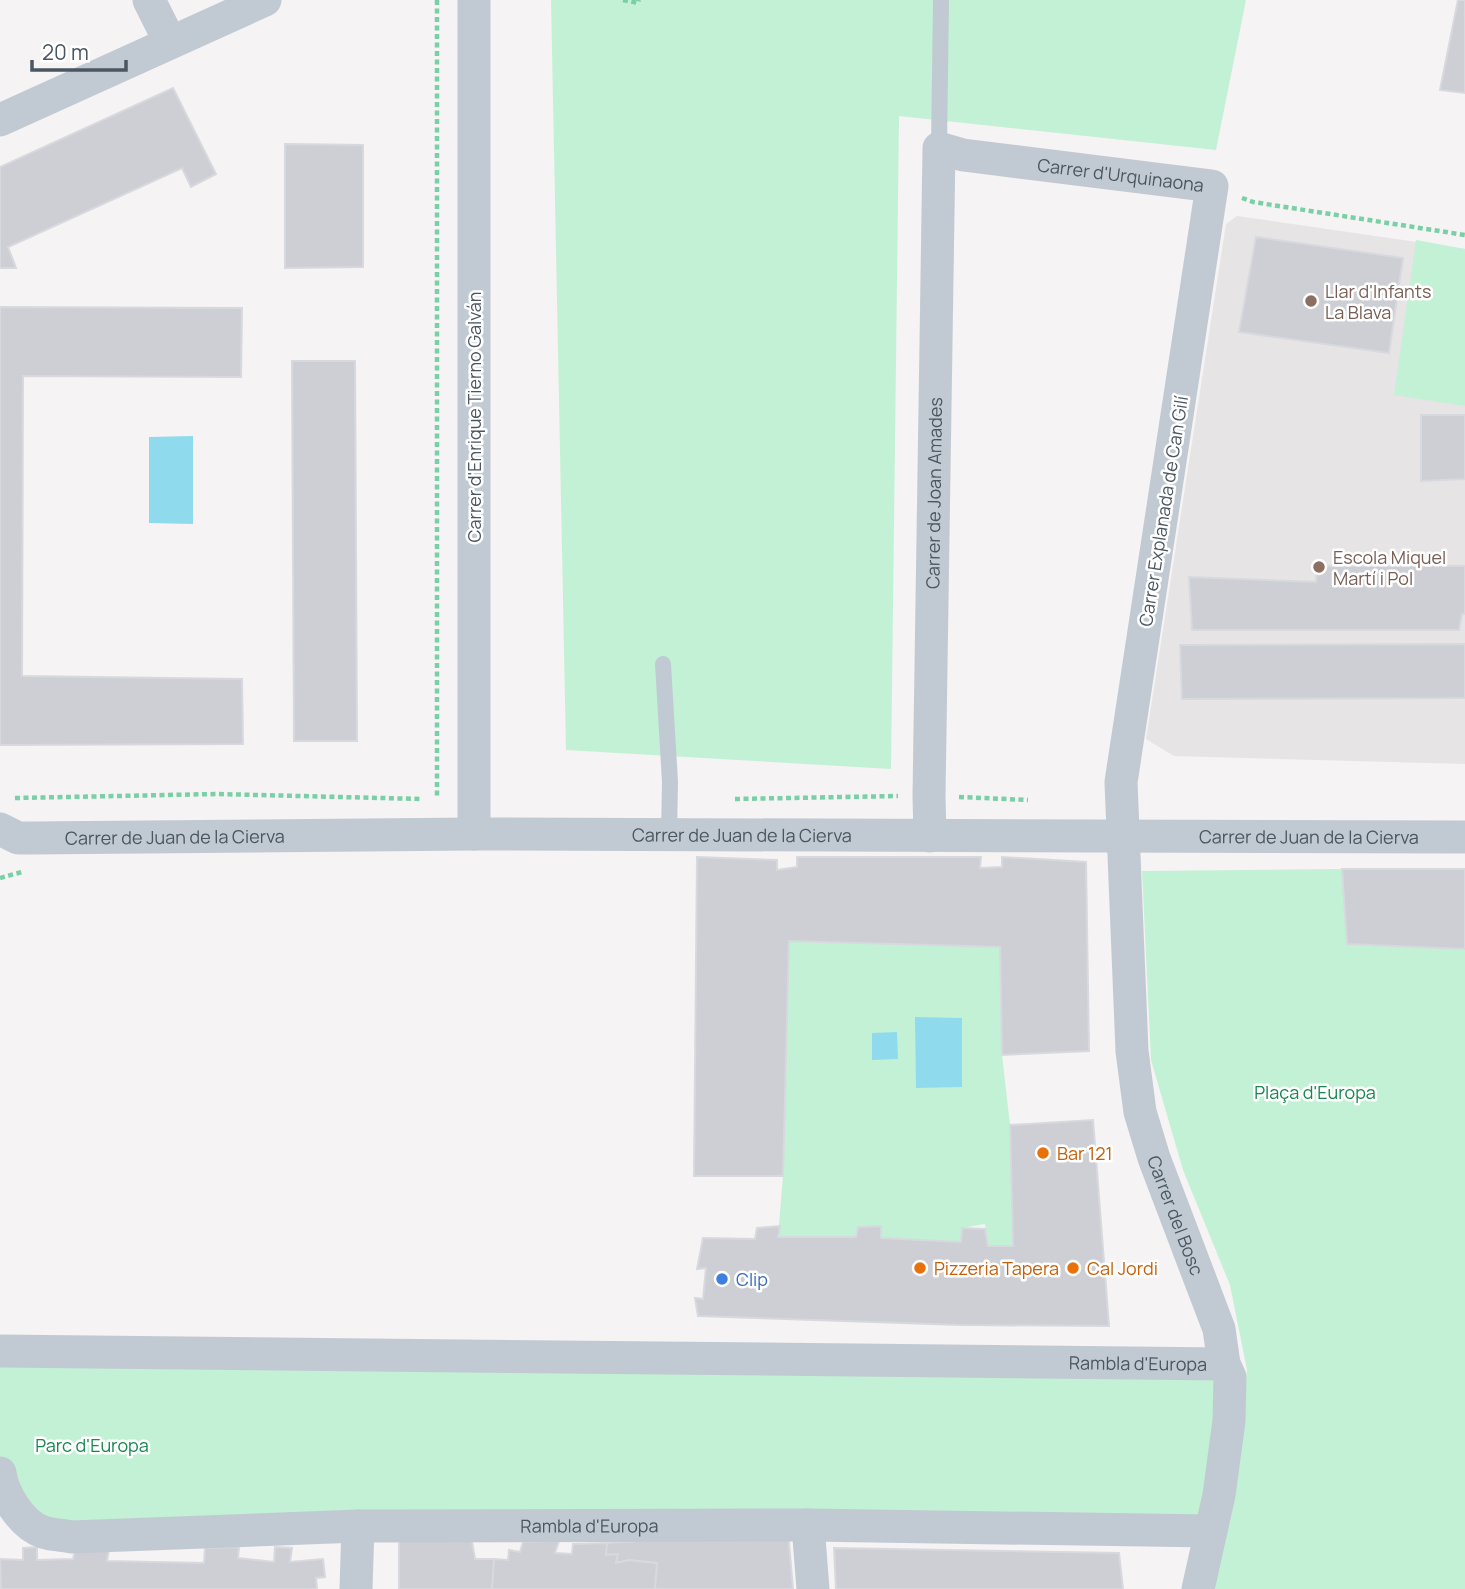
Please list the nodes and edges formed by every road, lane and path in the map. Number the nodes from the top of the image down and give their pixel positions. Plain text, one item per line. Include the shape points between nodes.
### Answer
1 (149, 0) edge
2 (265, 0) edge
3 (437, 0) edge
4 (474, 0) edge
5 (623, 0) edge
6 (639, 0) edge
7 (941, 0) edge
8 (170, 42) junction
9 (0, 120) edge
10 (939, 148) junction
11 (1212, 186) junction
12 (1465, 235) edge
13 (663, 664) dead end
14 (19, 799) dead end
15 (418, 799) dead end
16 (438, 799) dead end
17 (474, 834) junction
18 (669, 835) junction
19 (930, 836) junction
20 (1122, 837) junction
21 (1465, 837) edge
22 (6, 838) edge
23 (0, 1351) edge
24 (1224, 1364) junction
25 (0, 1473) edge
26 (808, 1525) junction
27 (358, 1526) junction
28 (1211, 1531) junction
29 (356, 1589) edge
30 (813, 1589) edge
31 (1198, 1589) edge

1 - 8 street
2 - 8 street
3 - 16 path
4 - 17 street, Carrer d'Enrique Tierno Galván
5 - 6 path
7 - 10 lane
8 - 9 street
10 - 11 street, Carrer d'Urquinaona via 963,155
10 - 19 street, Carrer de Joan Amades
11 - 12 path, Carrer d'Urquinaona via 1253,202
11 - 20 street, Carrer Explanada de Can Gilí via 1121,782
13 - 18 lane
14 - 15 path via 217,794
17 - 18 street, Carrer de Juan de la Cierva
17 - 22 street, Carrer de Juan de la Cierva
18 - 19 street, Carrer de Juan de la Cierva
19 - 20 street, Carrer de Juan de la Cierva
20 - 21 street, Carrer de Juan de la Cierva
20 - 24 street, Carrer del Bosc via 1132,1051 1140,1112 1219,1329
23 - 24 street, Rambla d'Europa
24 - 28 street, Carrer del Bosc via 1230,1377 1229,1421
25 - 27 street, Rambla d'Europa via 18,1513 40,1531 71,1537
26 - 27 street, Rambla d'Europa
26 - 28 street, Rambla d'Europa
26 - 30 street
27 - 29 street
28 - 31 street, Carrer del Bosc

